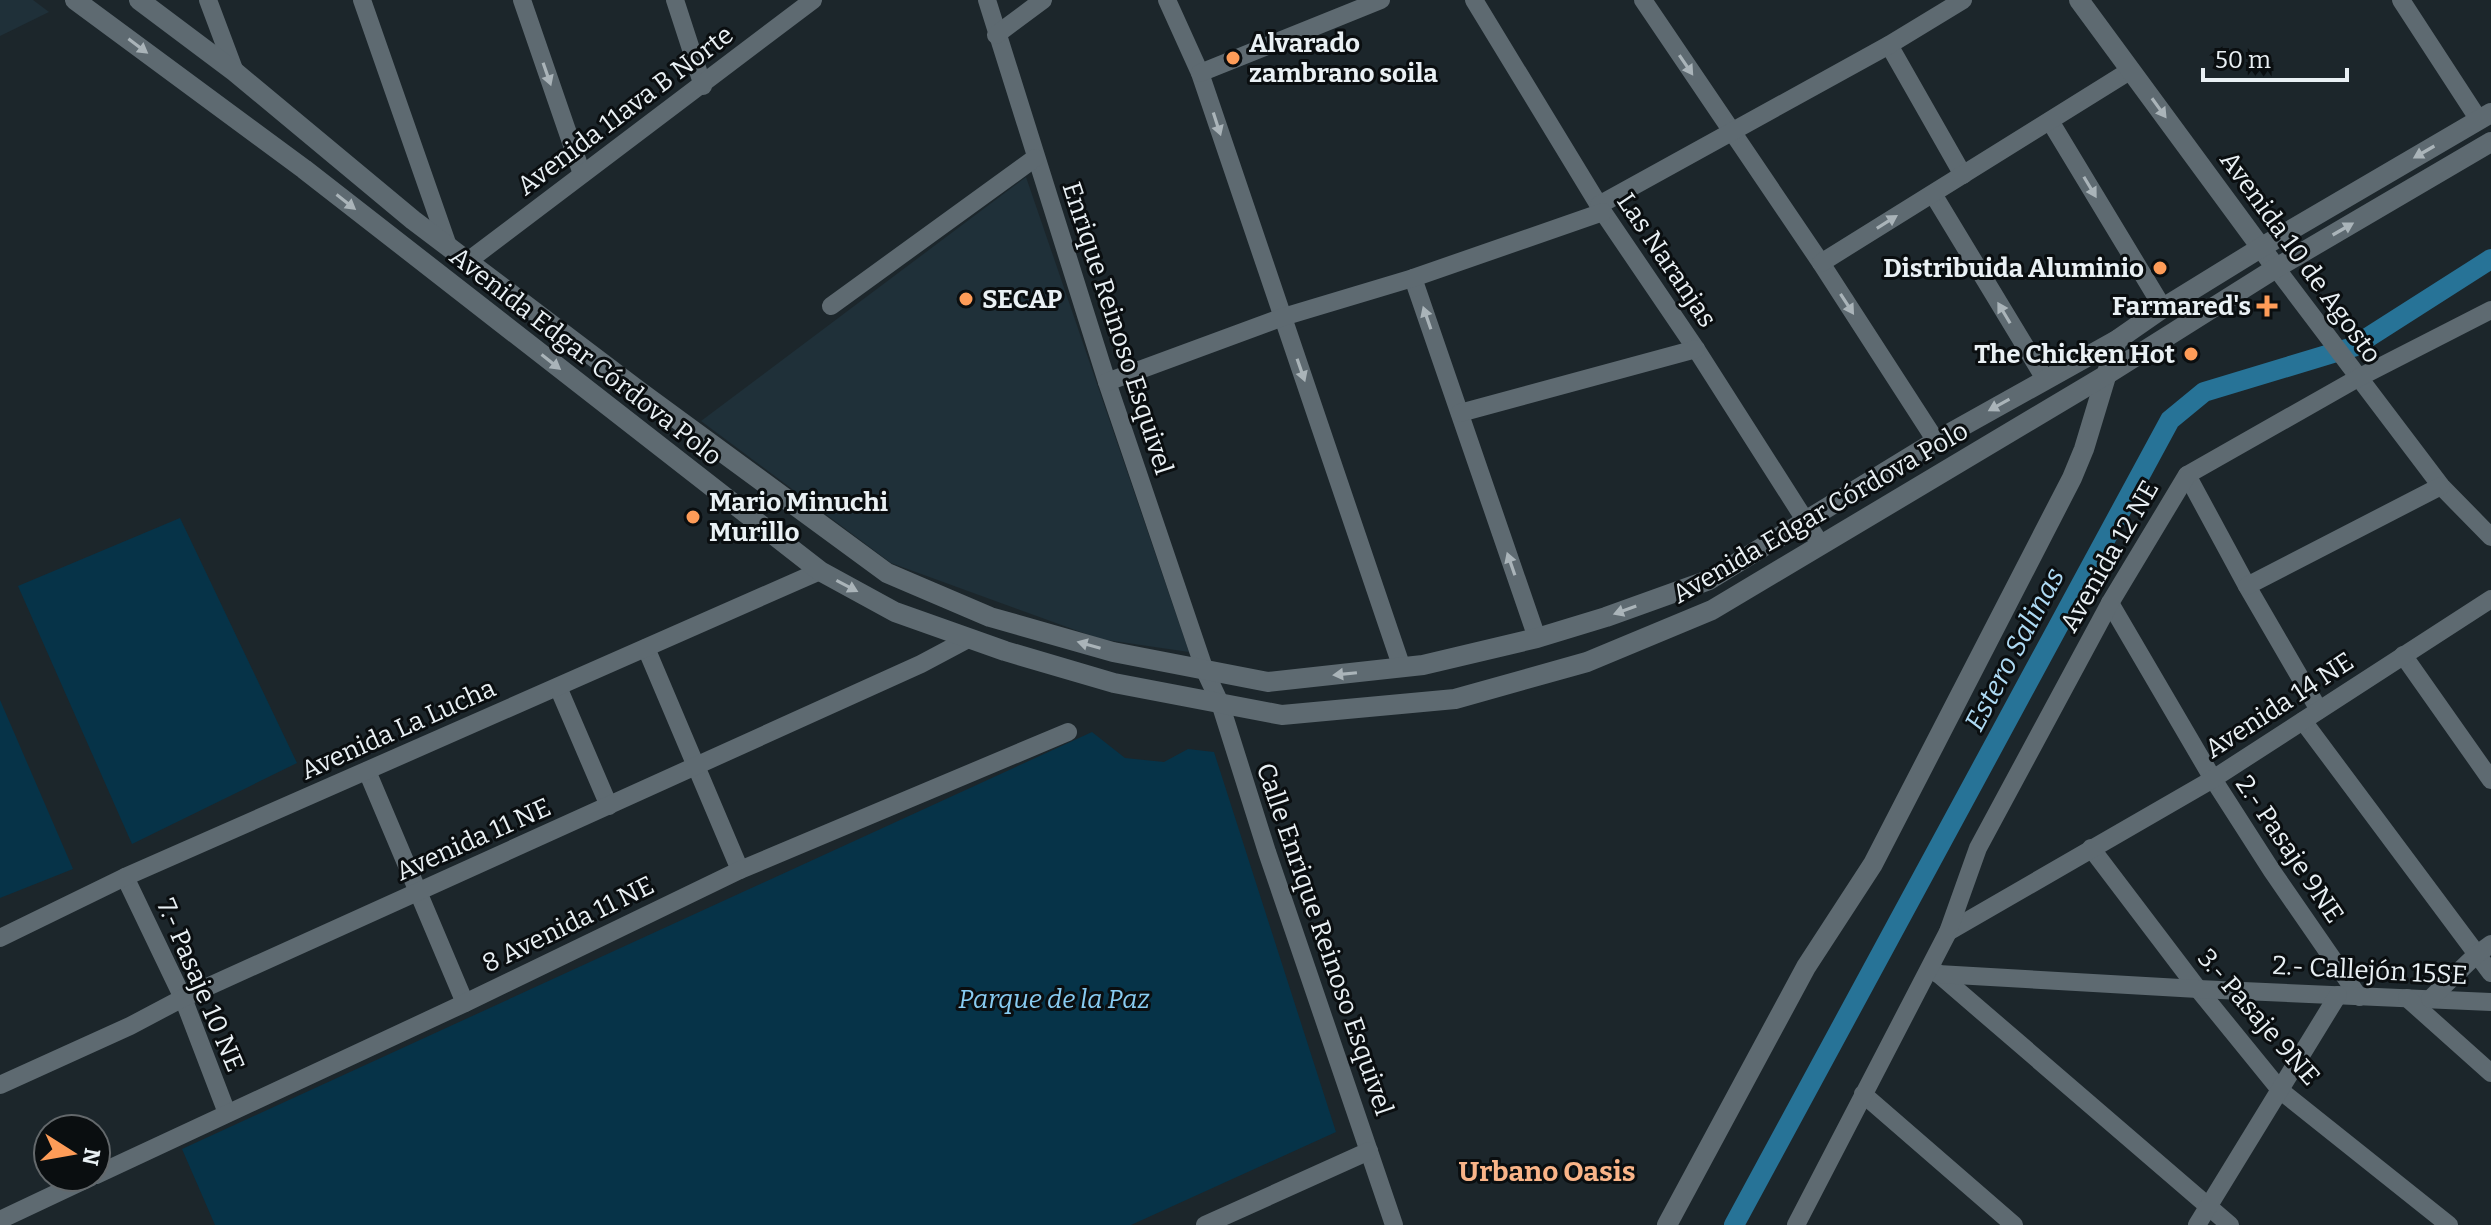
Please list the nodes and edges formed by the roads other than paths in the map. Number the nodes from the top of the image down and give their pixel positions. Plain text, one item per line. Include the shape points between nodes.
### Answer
1 (75, 0) edge
2 (139, 0) edge
3 (208, 0) edge
4 (362, 0) edge
5 (522, 0) edge
6 (675, 0) edge
7 (813, 0) edge
8 (987, 0) edge
9 (1043, 0) edge
10 (1167, 0) edge
11 (1381, 0) edge
12 (1474, 0) edge
13 (1963, 0) edge
14 (2079, 0) edge
15 (2401, 0) edge
16 (1648, 2) edge
17 (996, 35) junction
18 (1889, 45) junction
19 (2131, 70) junction
20 (235, 72) junction
21 (1200, 73) junction
22 (703, 86) junction
23 (2485, 116) edge
24 (2050, 121) junction
25 (1731, 131) junction
26 (2491, 142) edge
27 (1035, 158) junction
28 (582, 174) junction
29 (1963, 175) junction
30 (1933, 194) junction
31 (1601, 208) junction
32 (448, 246) junction
33 (2262, 247) junction
34 (468, 261) junction
35 (1821, 263) junction
36 (2276, 268) junction
37 (1413, 278) junction
38 (831, 306) dead end
39 (2163, 308) junction
40 (2491, 310) edge
41 (1283, 317) junction
42 (2117, 340) junction
43 (1696, 349) junction
44 (2353, 372) junction
45 (2106, 375) junction
46 (2045, 379) junction
47 (1107, 382) junction
48 (1460, 413) junction
49 (1936, 441) junction
50 (2187, 475) junction
51 (2441, 486) junction
52 (1807, 522) junction
53 (2491, 537) edge
54 (1821, 545) junction
55 (820, 571) junction
56 (2247, 586) junction
57 (2491, 599) edge
58 (2110, 603) junction
59 (1537, 638) junction
60 (968, 639) junction
61 (646, 648) junction
62 (2403, 655) junction
63 (1402, 668) junction
64 (1205, 671) junction
65 (558, 687) junction
66 (1220, 703) junction
67 (2319, 710) junction
68 (2303, 721) junction
69 (1068, 732) dead end
70 (697, 766) junction
71 (367, 771) junction
72 (2213, 779) junction
73 (2491, 780) edge
74 (609, 806) junction
75 (2091, 848) junction
76 (740, 870) junction
77 (125, 877) junction
78 (419, 893) junction
79 (1948, 932) junction
80 (0, 938) edge
81 (2484, 950) edge
82 (1934, 970) junction
83 (2491, 973) edge
84 (2198, 989) junction
85 (2338, 995) junction
86 (2359, 997) junction
87 (183, 998) junction
88 (2407, 998) junction
89 (2430, 999) junction
90 (2491, 1002) edge
91 (465, 1003) junction
92 (2491, 1073) edge
93 (0, 1085) edge
94 (2281, 1091) junction
95 (1863, 1094) junction
96 (227, 1113) junction
97 (1369, 1151) junction
98 (112, 1167) edge
99 (58, 1193) edge
100 (2208, 1207) junction
101 (1246, 1217) edge
102 (0, 1220) edge
103 (1205, 1225) edge
104 (1394, 1225) edge
105 (1667, 1225) edge
106 (1796, 1225) edge
107 (2014, 1225) edge
108 (2197, 1225) edge
109 (2230, 1225) edge
110 (2449, 1225) edge

1 -> 55 main road, Avenida Edgar Córdova Polo via 304,169
2 - 20 main road, Avenida Edgar Córdova Polo
3 - 20 street
4 - 32 street
5 -> 28 street
6 - 22 street
7 - 22 street, Avenida 11ava B Norte
8 - 17 street, Enrique Reinoso Esquivel
9 - 17 street
10 - 21 street
11 - 21 street
12 - 31 street, Las Naranjas
13 - 18 street
14 - 19 main road, Avenida 10 de Agosto
15 - 23 street
16 -> 25 street
17 - 27 street, Enrique Reinoso Esquivel
18 - 25 street
18 - 29 street
19 - 24 street
19 -> 33 main road, Avenida 10 de Agosto
20 - 32 main road, Avenida Edgar Córdova Polo
21 -> 41 street
22 - 28 street, Avenida 11ava B Norte
23 -> 33 main road, Avenida Edgar Córdova Polo
24 - 29 street
24 -> 39 street
25 - 31 street
25 - 35 street
36 -> 26 main road, Avenida Edgar Córdova Polo
27 - 38 street
27 - 47 street, Enrique Reinoso Esquivel
28 - 34 street, Avenida 11ava B Norte
29 - 30 street
35 -> 30 street
46 -> 30 street
31 - 37 street
31 - 43 street, Las Naranjas
32 - 34 main road, Avenida Edgar Córdova Polo
33 - 36 main road, Avenida 10 de Agosto
33 - 39 main road, Avenida Edgar Córdova Polo
64 -> 34 main road, Avenida Edgar Córdova Polo via 990,617 887,573
35 -> 49 street
36 - 44 street, Avenida 10 de Agosto
36 - 45 main road, Avenida Edgar Córdova Polo
37 - 41 street
48 -> 37 street
39 - 42 main road, Avenida Edgar Córdova Polo
40 - 44 street, Avenida 12 NE
41 - 47 street
41 -> 63 street
42 - 45 main road
42 - 46 main road, Avenida Edgar Córdova Polo
43 - 48 street
43 - 52 street, Las Naranjas
44 - 50 street, Avenida 12 NE
44 - 51 street, Avenida 10 de Agosto
45 - 54 main road, Avenida Edgar Córdova Polo
45 - 105 main road via 2072,478 1873,864 1806,967
46 -> 49 main road, Avenida Edgar Córdova Polo
47 - 64 street, Enrique Reinoso Esquivel
59 -> 48 street
49 - 52 main road, Avenida Edgar Córdova Polo
50 - 56 street
50 - 58 street, Avenida 12 NE
51 - 53 street, Avenida 10 de Agosto
51 - 56 street
52 - 54 street, Las Naranjas
52 -> 59 main road, Avenida Edgar Córdova Polo via 1709,580
54 - 66 main road, Avenida Edgar Córdova Polo via 1712,610 1587,662 1455,699 1282,715
55 -> 60 main road, Avenida Edgar Córdova Polo via 895,612
55 - 61 street, Avenida La Lucha
56 - 67 street
57 - 62 street, Avenida 14 NE
58 - 72 street, 2.- Pasaje 9NE
58 - 79 street, Avenida 12 NE via 1978,848
59 - 63 main road, Avenida Edgar Córdova Polo
60 - 66 main road, Avenida Edgar Córdova Polo via 1114,683
60 - 70 street, Avenida 11 NE
61 - 65 street, Avenida La Lucha
61 - 70 street
62 - 67 street, Avenida 14 NE
62 - 73 street
63 -> 64 main road, Avenida Edgar Córdova Polo via 1268,682
64 - 66 street, Calle Enrique Reinoso Esquivel
65 - 71 street, Avenida La Lucha
65 - 74 street
66 - 97 street, Calle Enrique Reinoso Esquivel
67 - 68 street, Avenida 14 NE
68 - 72 street, Avenida 14 NE
68 - 81 street
69 - 76 street, 8 Avenida 11 NE
70 - 74 street, Avenida 11 NE
70 - 76 street
71 - 77 street, Avenida La Lucha
71 - 78 street
72 - 75 street, Avenida 14 NE
72 - 86 street, 2.- Pasaje 9NE
74 - 78 street, Avenida 11 NE
75 - 79 street, Avenida 14 NE
75 - 84 street, 3.- Pasaje 9NE
76 - 91 street, 8 Avenida 11 NE
77 - 80 street, Avenida La Lucha
77 - 87 street, 7.- Pasaje 10 NE
78 - 87 street, Avenida 11 NE
78 - 91 street
79 - 82 street, Avenida 12 NE
81 - 83 street
81 - 89 street
82 - 84 street, 2.- Callejón 15SE
82 - 95 street, Avenida 12 NE
82 - 100 street
84 - 85 street, 2.- Callejón 15SE
84 - 94 street, 3.- Pasaje 9NE
85 - 86 street, 2.- Callejón 15SE
85 - 94 street
86 - 88 street, 2.- Callejón 15SE
87 - 93 street, Avenida 11 NE
87 - 96 street, 7.- Pasaje 10 NE
88 - 89 street, 2.- Callejón 15SE
88 - 92 street
89 - 90 street, 2.- Callejón 15SE
91 - 96 street, 8 Avenida 11 NE
94 - 100 street
94 - 110 street, 3.- Pasaje 9NE
95 - 106 street
95 - 107 street
96 - 98 street, 8 Avenida 11 NE
97 - 101 street
97 - 104 street, Calle Enrique Reinoso Esquivel
99 - 102 street, 8 Avenida 11 NE
100 - 108 street
100 - 109 street
101 - 103 street

